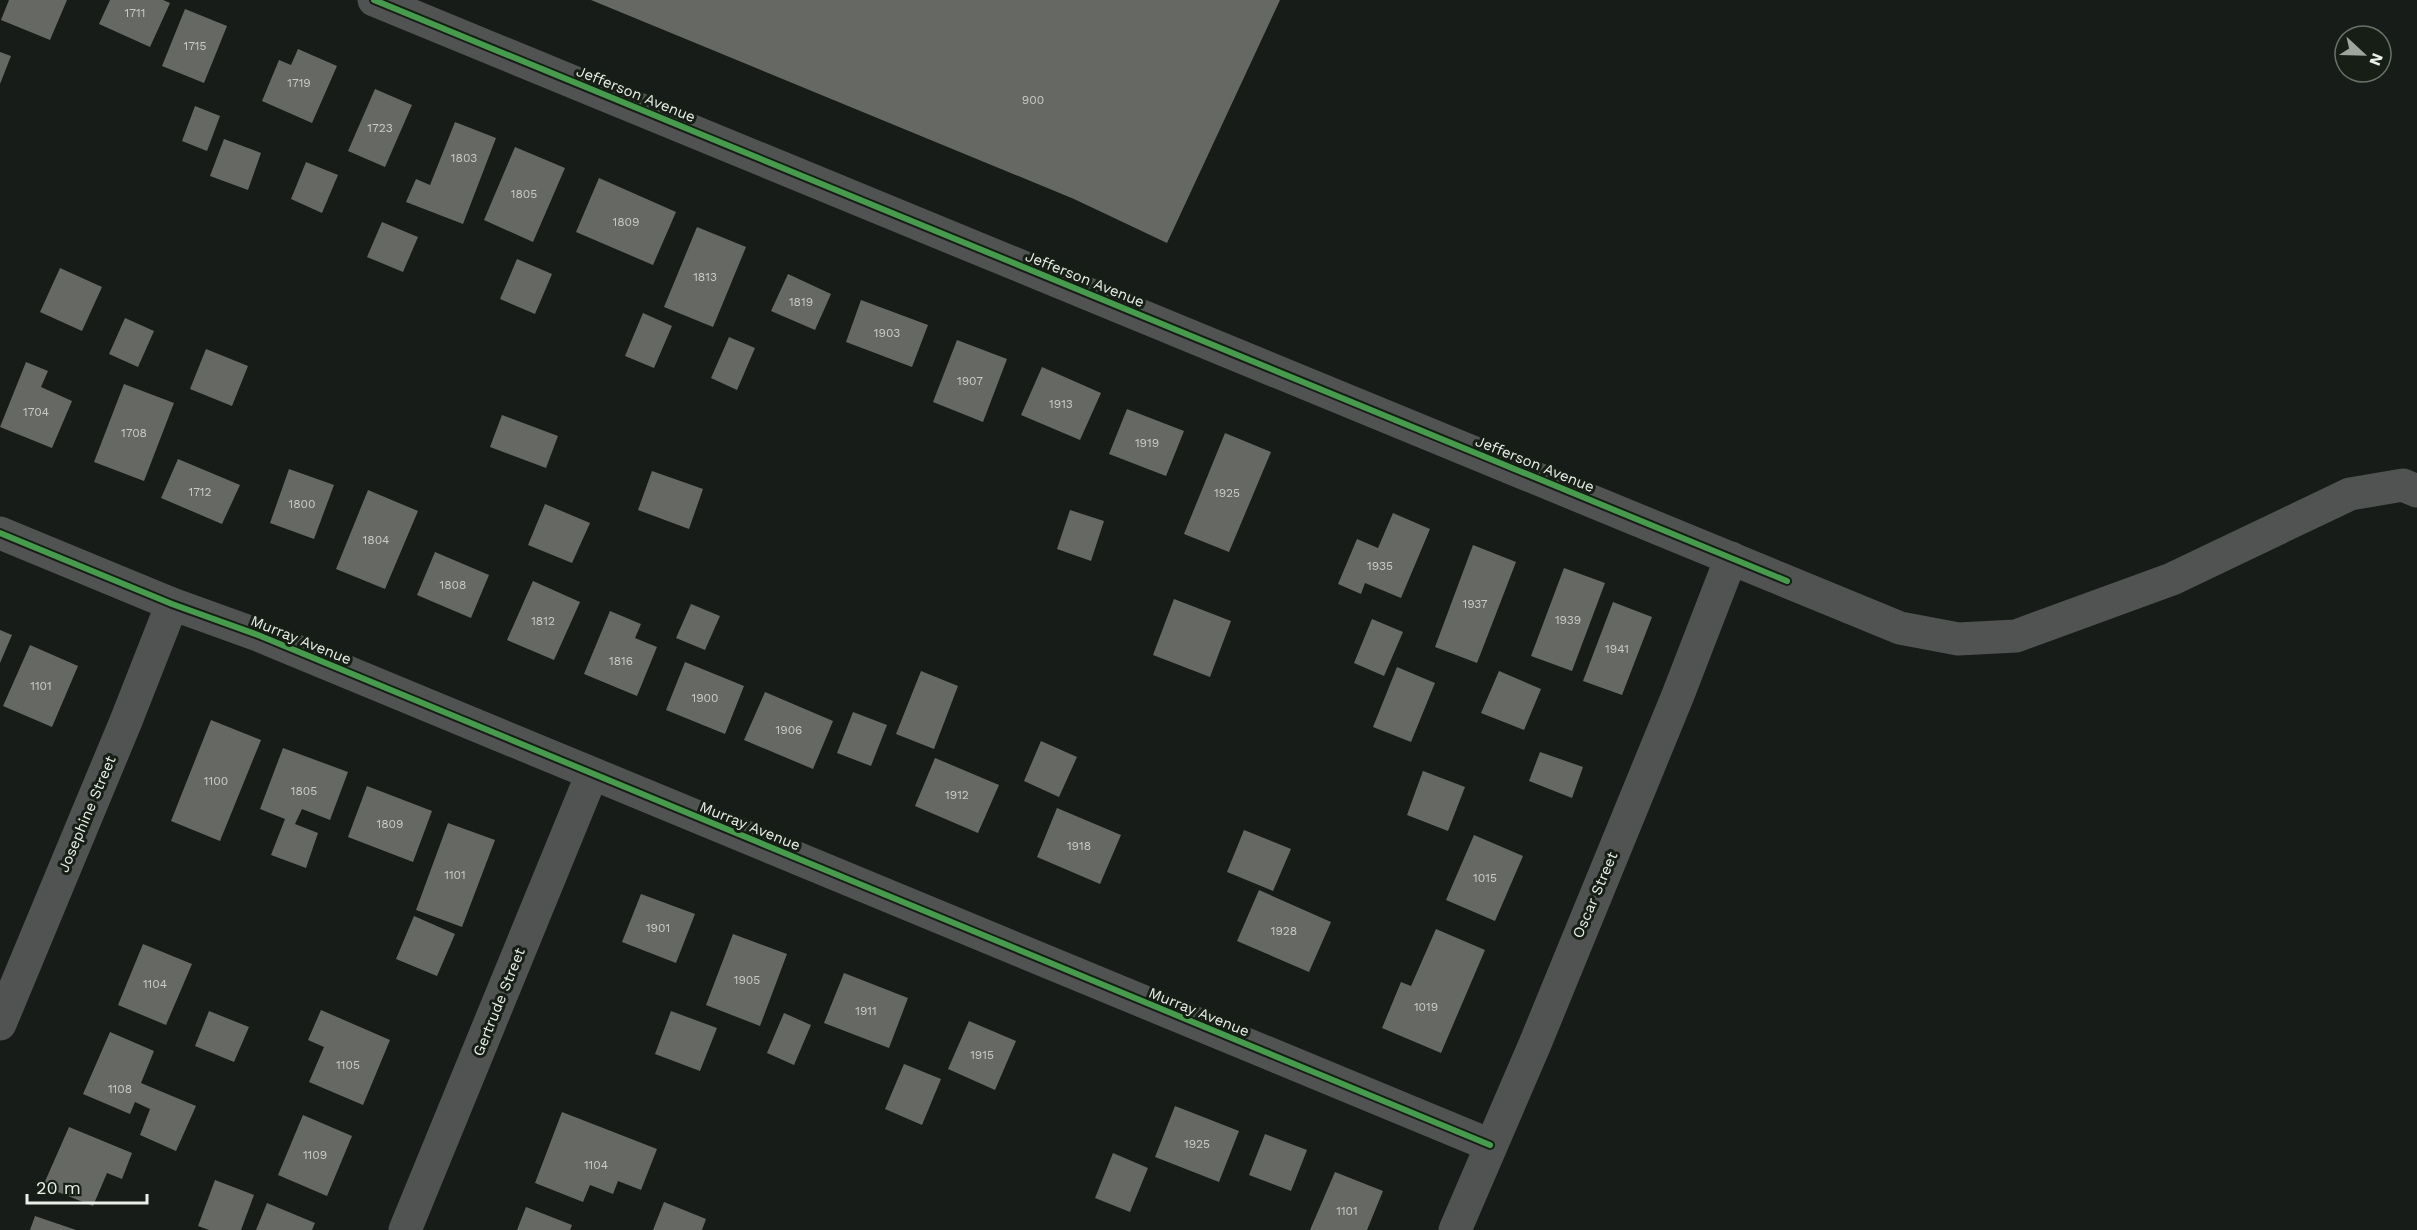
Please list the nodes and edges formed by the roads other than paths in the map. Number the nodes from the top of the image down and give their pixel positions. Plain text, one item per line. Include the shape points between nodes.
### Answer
1 (374, 0) edge
2 (2417, 491) edge
3 (0, 533) edge
4 (1731, 558) junction
5 (172, 604) junction
6 (592, 774) junction
7 (0, 1024) edge
8 (1490, 1144) junction
9 (405, 1230) edge
10 (1455, 1230) edge

1 - 4 street, Jefferson Avenue
2 - 4 street, Jefferson Avenue via 2403,485 2350,494 2172,579 2016,636 1958,639 1900,628
3 - 5 street, Murray Avenue
4 - 8 street, Oscar Street via 1535,1044
5 - 6 street, Murray Avenue via 258,635
5 - 7 street, Josephine Street
6 - 8 street, Murray Avenue
6 - 9 street, Gertrude Street
8 - 10 street, Oscar Street

